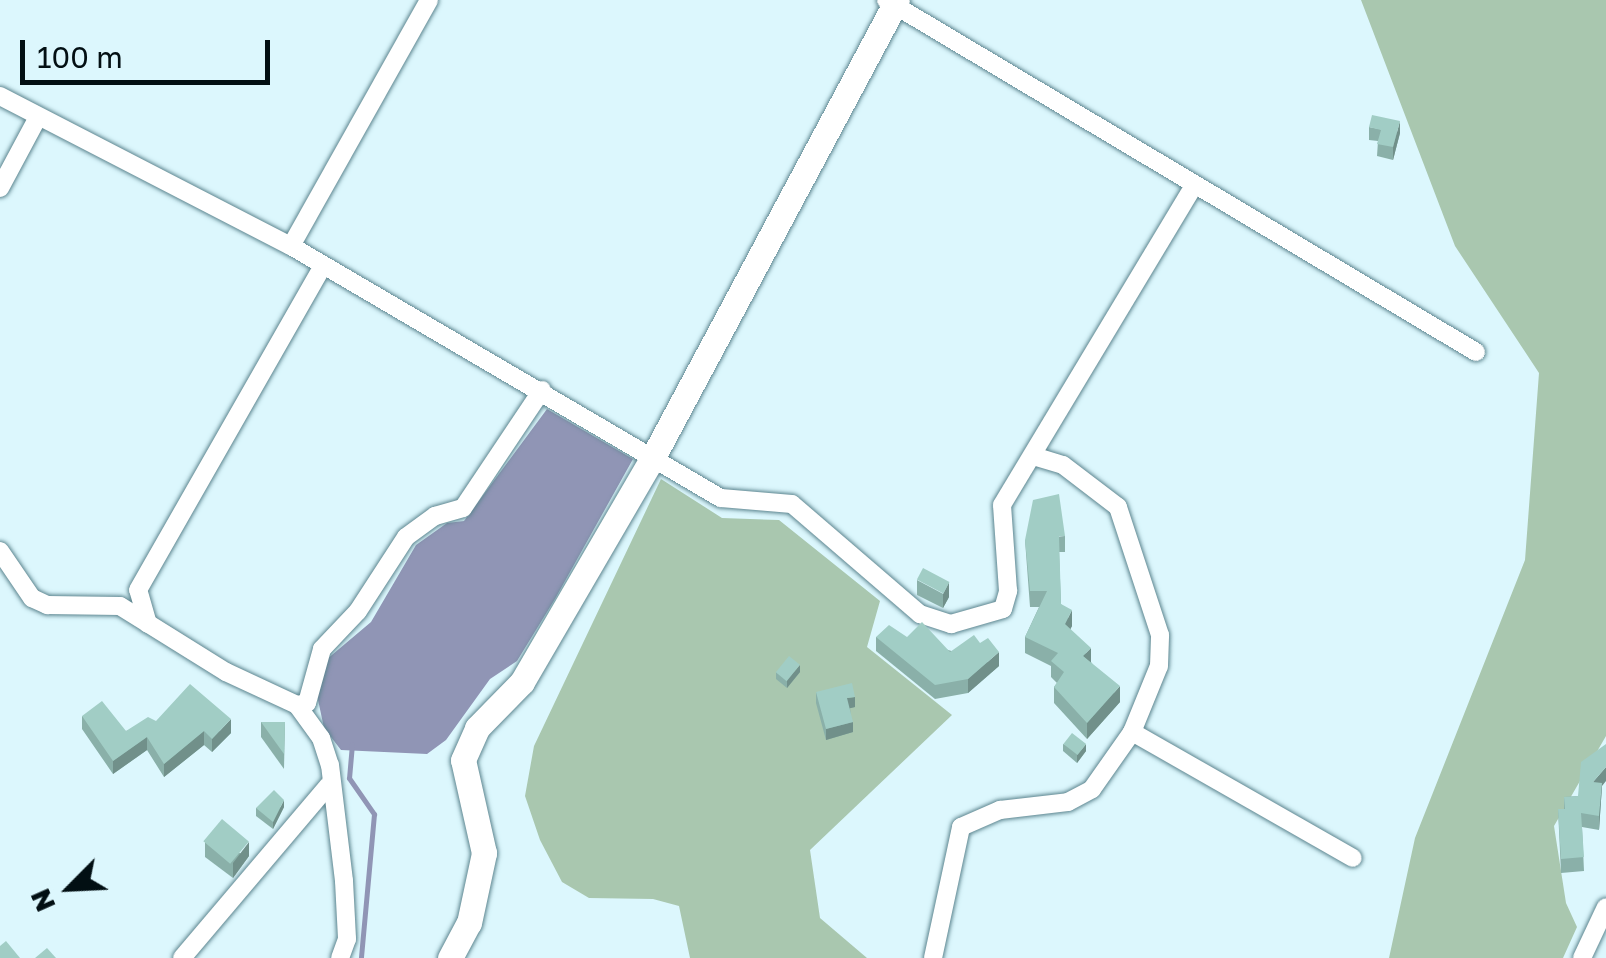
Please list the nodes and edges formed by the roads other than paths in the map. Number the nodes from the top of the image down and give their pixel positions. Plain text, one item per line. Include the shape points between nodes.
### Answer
1 (430, 0) edge
2 (892, 2) edge
3 (0, 96) edge
4 (38, 118) junction
5 (1194, 184) junction
6 (0, 188) edge
7 (291, 246) junction
8 (322, 267) junction
9 (1476, 352) dead end
10 (542, 390) junction
11 (1036, 457) junction
12 (652, 459) junction
13 (0, 551) edge
14 (148, 624) junction
15 (296, 704) junction
16 (1132, 732) junction
17 (328, 786) junction
18 (1353, 858) dead end
19 (1606, 907) edge
20 (182, 958) edge
21 (340, 958) edge
22 (450, 958) edge
23 (934, 958) edge
24 (1582, 958) edge

1 - 7 street
2 - 5 street
2 - 12 street
3 - 4 street
4 - 6 street
4 - 7 street
5 - 9 street
5 - 11 street
7 - 8 street
8 - 10 street
8 - 14 street via 138,590
10 - 12 street
10 - 15 street via 464,508 435,516 406,537 358,611 322,648 307,702
11 - 12 street via 1002,504 1008,591 1003,608 951,624 920,614 792,504 721,498
11 - 16 street via 1063,466 1118,507 1133,538 1160,634 1150,697
12 - 22 street via 522,682 477,728 464,760 484,853 469,923
13 - 14 street via 32,598 47,605 120,606
14 - 15 street
15 - 17 street via 321,738
16 - 18 street
16 - 23 street via 1092,790 1068,802 1000,810 961,827
17 - 20 street
17 - 21 street via 344,881 347,939
19 - 24 street

